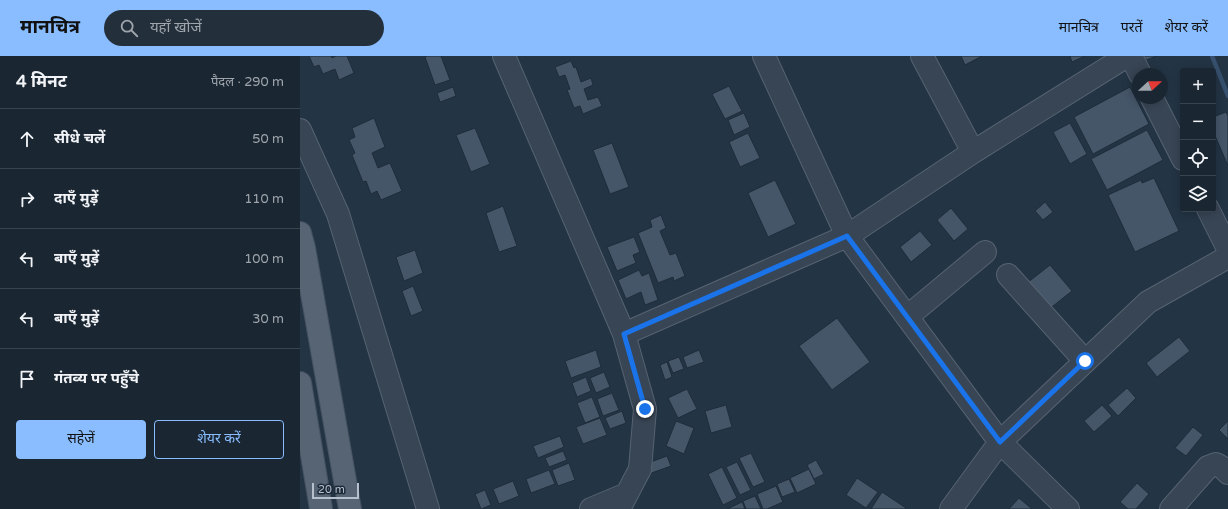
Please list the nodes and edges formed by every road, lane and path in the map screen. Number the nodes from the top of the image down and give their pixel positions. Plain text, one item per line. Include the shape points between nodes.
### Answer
1 (504, 56) edge
2 (764, 56) edge
3 (922, 56) edge
4 (1127, 56) edge
5 (1131, 56) edge
6 (1137, 68) edge
7 (1155, 104) edge
8 (300, 130) edge
9 (974, 152) junction
10 (1180, 153) edge
11 (1210, 212) edge
12 (300, 233) edge
13 (847, 236) junction
14 (1228, 248) edge
15 (985, 252) dead end
16 (1228, 257) edge
17 (1008, 275) dead end
18 (908, 317) junction
19 (624, 334) junction
20 (1085, 361) junction
21 (300, 383) edge
22 (1000, 442) junction
23 (1228, 472) edge
24 (623, 501) edge
25 (320, 509) edge
26 (350, 509) edge
27 (428, 509) edge
28 (590, 509) edge
29 (951, 509) edge
30 (1068, 509) edge
31 (1171, 509) edge

1 - 19 street
2 - 13 street
3 - 9 street
4 - 9 street
5 - 6 street
7 - 10 street
8 - 27 street via 338,214
9 - 13 street
11 - 14 street
12 - 26 main road
13 - 18 street
13 - 19 street
15 - 18 street
16 - 20 street via 1148,302
17 - 20 street
18 - 22 street
19 - 24 street via 645,409 640,469
20 - 22 street
21 - 25 main road
22 - 29 street
22 - 30 street
23 - 31 street via 1216,464 1208,468
24 - 28 street

